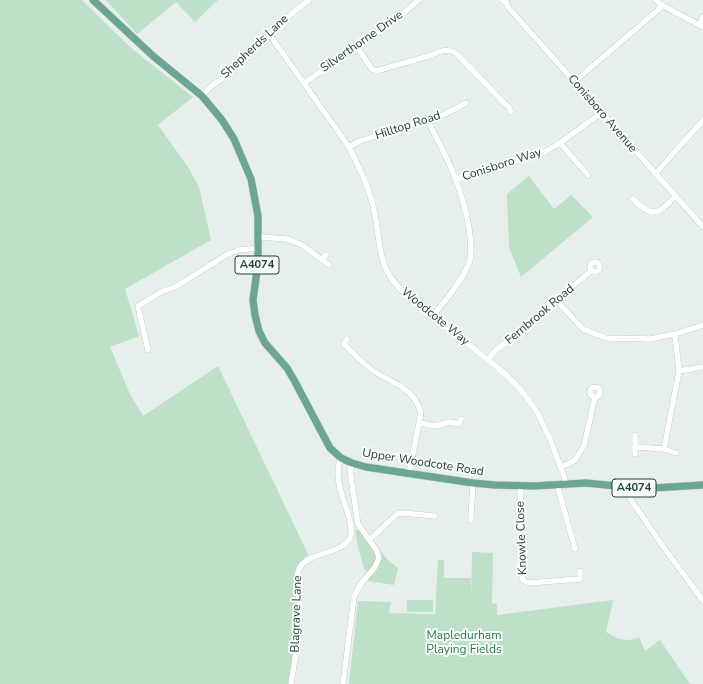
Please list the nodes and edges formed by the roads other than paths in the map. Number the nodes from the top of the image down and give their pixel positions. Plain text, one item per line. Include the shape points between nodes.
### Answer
1 (93, 0) edge
2 (309, 0) edge
3 (419, 0) edge
4 (656, 0) edge
5 (505, 1) edge
6 (662, 5) junction
7 (703, 17) edge
8 (701, 26) edge
9 (269, 34) junction
10 (357, 47) junction
11 (574, 82) junction
12 (304, 83) junction
13 (202, 96) junction
14 (466, 103) dead end
15 (511, 112) dead end
16 (601, 113) junction
17 (427, 120) junction
18 (703, 120) edge
19 (560, 143) junction
20 (349, 147) junction
21 (655, 174) junction
22 (588, 175) dead end
23 (456, 179) junction
24 (675, 197) junction
25 (633, 199) dead end
26 (703, 227) edge
27 (258, 237) junction
28 (258, 248) junction
29 (329, 265) dead end
30 (592, 270) dead end
31 (557, 301) junction
32 (433, 316) junction
33 (703, 325) edge
34 (675, 334) junction
35 (344, 343) dead end
36 (148, 350) dead end
37 (488, 360) junction
38 (703, 367) edge
39 (679, 371) junction
40 (595, 398) dead end
41 (420, 423) junction
42 (460, 424) dead end
43 (635, 435) dead end
44 (636, 447) junction
45 (664, 449) junction
46 (676, 453) dead end
47 (635, 454) dead end
48 (341, 458) junction
49 (352, 463) junction
50 (561, 467) junction
51 (409, 473) junction
52 (473, 483) junction
53 (566, 483) junction
54 (557, 484) junction
55 (703, 485) edge
56 (520, 486) junction
57 (627, 488) junction
58 (435, 516) dead end
59 (465, 519) dead end
60 (358, 524) junction
61 (351, 525) junction
62 (369, 540) junction
63 (575, 549) dead end
64 (580, 571) dead end
65 (703, 601) edge
66 (291, 684) edge
67 (343, 684) edge

1 - 13 main road, Upper Woodcote Road / A4074 via 175,75
2 - 9 street, Shepherds Lane
3 - 10 street, Silverthorne Drive
4 - 6 street
5 - 11 street, Conisboro Avenue
6 - 8 street
6 - 11 street
7 - 8 street
9 - 12 street, Woodcote Way
9 - 13 street, Shepherds Lane via 230,73
10 - 12 street, Silverthorne Drive
10 - 15 street via 376,71 432,55 440,50 452,50
11 - 16 street, Conisboro Avenue
12 - 20 street, Woodcote Way
13 - 27 main road, Upper Woodcote Road / A4074 via 222,120 240,150 255,196
14 - 17 street, Hilltop Road
16 - 19 street, Conisboro Way
16 - 21 street, Conisboro Avenue
17 - 20 street, Hilltop Road via 360,141
17 - 23 street
18 - 21 street
19 - 22 street
19 - 23 street, Conisboro Way via 512,163
20 - 32 street, Woodcote Way via 369,192 380,253 386,271 395,284
21 - 24 street, Conisboro Avenue
23 - 32 street via 466,209 471,242 469,262 459,283
24 - 25 street via 655,212 643,209
24 - 26 street, Conisboro Avenue
27 - 28 main road, Upper Woodcote Road / A4074
27 - 29 street via 287,239 324,257
28 - 36 street via 228,254 175,287 138,306
28 - 48 main road, Upper Woodcote Road / A4074 via 253,300 259,331 265,343 287,368 330,448
30 - 31 street, Fernbrook Road
31 - 34 street via 582,329 606,338 650,339
31 - 37 street, Fernbrook Road via 495,351
32 - 37 street, Woodcote Way
33 - 34 street
34 - 39 street
35 - 41 street via 358,359 376,373 413,396 419,404
37 - 50 street, Woodcote Way via 521,390 536,410
38 - 39 street
39 - 45 street
40 - 50 street via 584,446 574,461
41 - 42 street via 436,426 449,422
41 - 51 street
43 - 44 street
44 - 45 street
44 - 47 street
45 - 46 street
48 - 49 main road, Upper Woodcote Road / A4074
48 - 61 street via 338,470 340,491
49 - 51 main road, Upper Woodcote Road / A4074
49 - 60 street via 350,471
50 - 53 street, Woodcote Way
51 - 52 main road, Upper Woodcote Road / A4074
52 - 56 main road, Upper Woodcote Road / A4074
52 - 59 street via 473,520
53 - 54 main road, Upper Woodcote Road / A4074
53 - 57 main road, A4074
54 - 56 main road, Upper Woodcote Road / A4074
54 - 63 street
55 - 57 main road, A4074
56 - 64 street, Knowle Close via 523,580 528,583 580,582
57 - 65 street via 631,500
58 - 62 street via 397,514
60 - 61 street
60 - 62 street
61 - 66 street, Blagrave Lane via 348,541 304,562 299,569 299,623
62 - 67 street via 378,553 378,562 354,597

